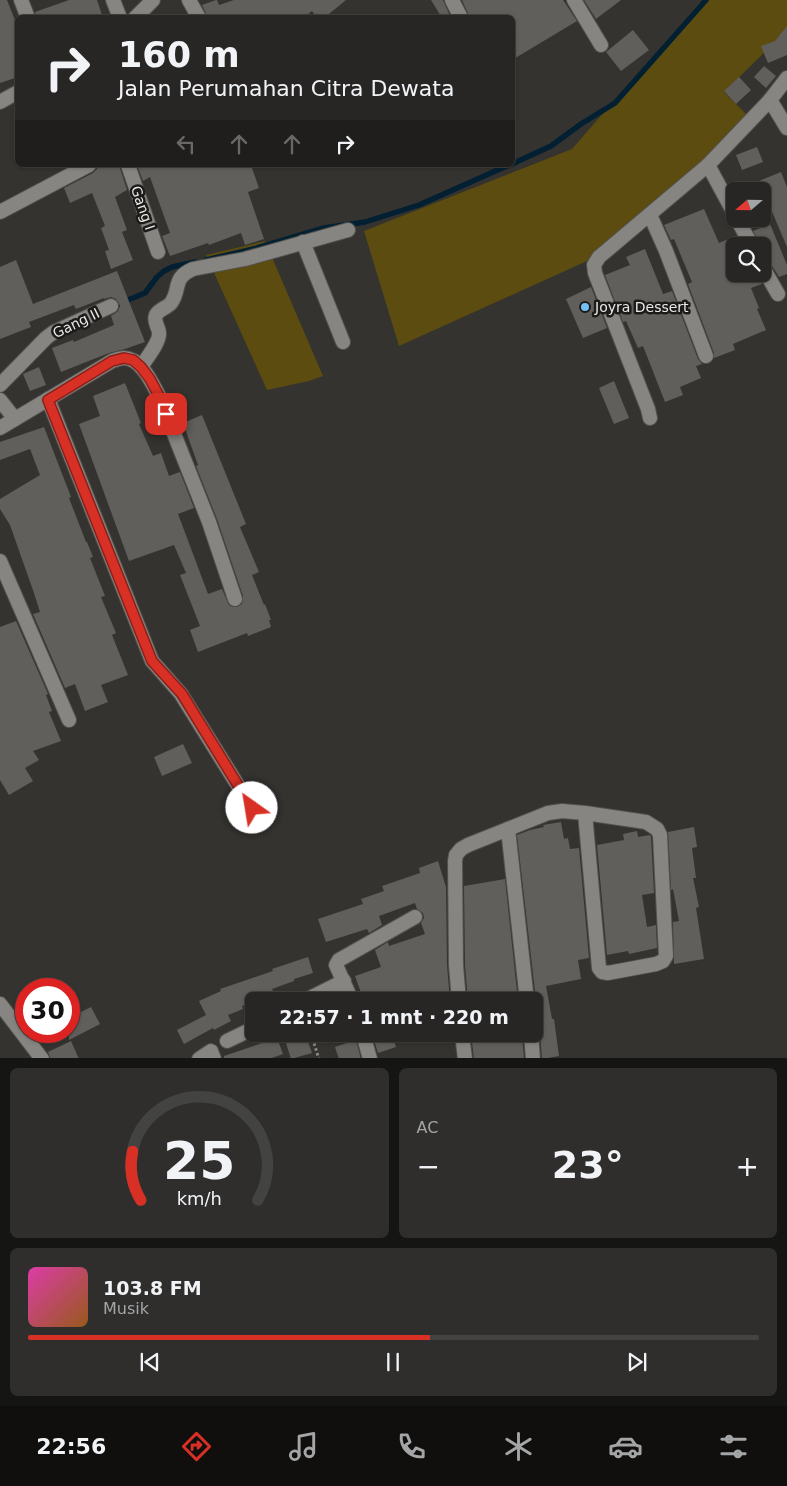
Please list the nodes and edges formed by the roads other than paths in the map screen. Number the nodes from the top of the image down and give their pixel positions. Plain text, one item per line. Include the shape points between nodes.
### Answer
1 (22, 0) edge
2 (113, 0) edge
3 (153, 0) edge
4 (190, 0) edge
5 (452, 0) edge
6 (574, 0) edge
7 (27, 15) edge
8 (119, 15) edge
9 (139, 15) edge
10 (198, 15) edge
11 (460, 15) edge
12 (601, 45) dead end
13 (787, 78) edge
14 (15, 94) edge
15 (770, 100) junction
16 (0, 102) edge
17 (787, 128) edge
18 (708, 165) junction
19 (85, 167) edge
20 (129, 167) edge
21 (726, 198) edge
22 (0, 212) edge
23 (650, 214) junction
24 (348, 230) dead end
25 (304, 242) junction
26 (158, 252) dead end
27 (771, 282) edge
28 (778, 294) dead end
29 (111, 306) dead end
30 (344, 342) dead end
31 (706, 356) dead end
32 (141, 367) junction
33 (0, 385) edge
34 (0, 400) edge
35 (48, 400) junction
36 (650, 418) dead end
37 (14, 419) junction
38 (0, 428) edge
39 (0, 561) edge
40 (235, 599) dead end
41 (69, 720) dead end
42 (252, 808) dead end
43 (585, 813) junction
44 (508, 829) junction
45 (415, 917) dead end
46 (344, 981) junction
47 (322, 992) edge
48 (348, 992) edge
49 (458, 992) edge
50 (526, 992) edge
51 (0, 1004) edge
52 (245, 1032) edge
53 (227, 1041) dead end
54 (365, 1042) edge
55 (463, 1042) edge
56 (532, 1042) edge
57 (42, 1058) edge
58 (199, 1058) edge
59 (214, 1058) edge
60 (370, 1058) edge
61 (465, 1058) edge
62 (533, 1058) edge

1 - 7 street
2 - 8 street
3 - 9 street
4 - 10 street
5 - 11 street
6 - 12 street
13 - 15 street
14 - 16 street
15 - 17 street
15 - 18 street
18 - 21 street
18 - 23 street
19 - 22 street
20 - 26 street, Gang I
23 - 31 street
23 - 36 street via 599,257 594,265
24 - 25 street
25 - 30 street
25 - 32 street via 186,272 170,305 156,315 158,340
27 - 28 street
29 - 33 street, Gang II via 54,332
32 - 35 street via 124,358 112,361
32 - 40 street via 159,396 209,522
34 - 37 street
35 - 37 street
35 - 42 street via 152,661 182,694
37 - 38 street
39 - 41 street
43 - 43 street via 598,968 608,974 663,961 666,947 660,835 657,829 646,822
43 - 44 street via 548,813
44 - 49 street via 468,845 456,854
44 - 50 street
45 - 46 street via 339,960 336,965
46 - 47 street
46 - 48 street
51 - 57 street
52 - 53 street
54 - 60 street
55 - 61 street
56 - 62 street
58 - 59 street via 211,1051

